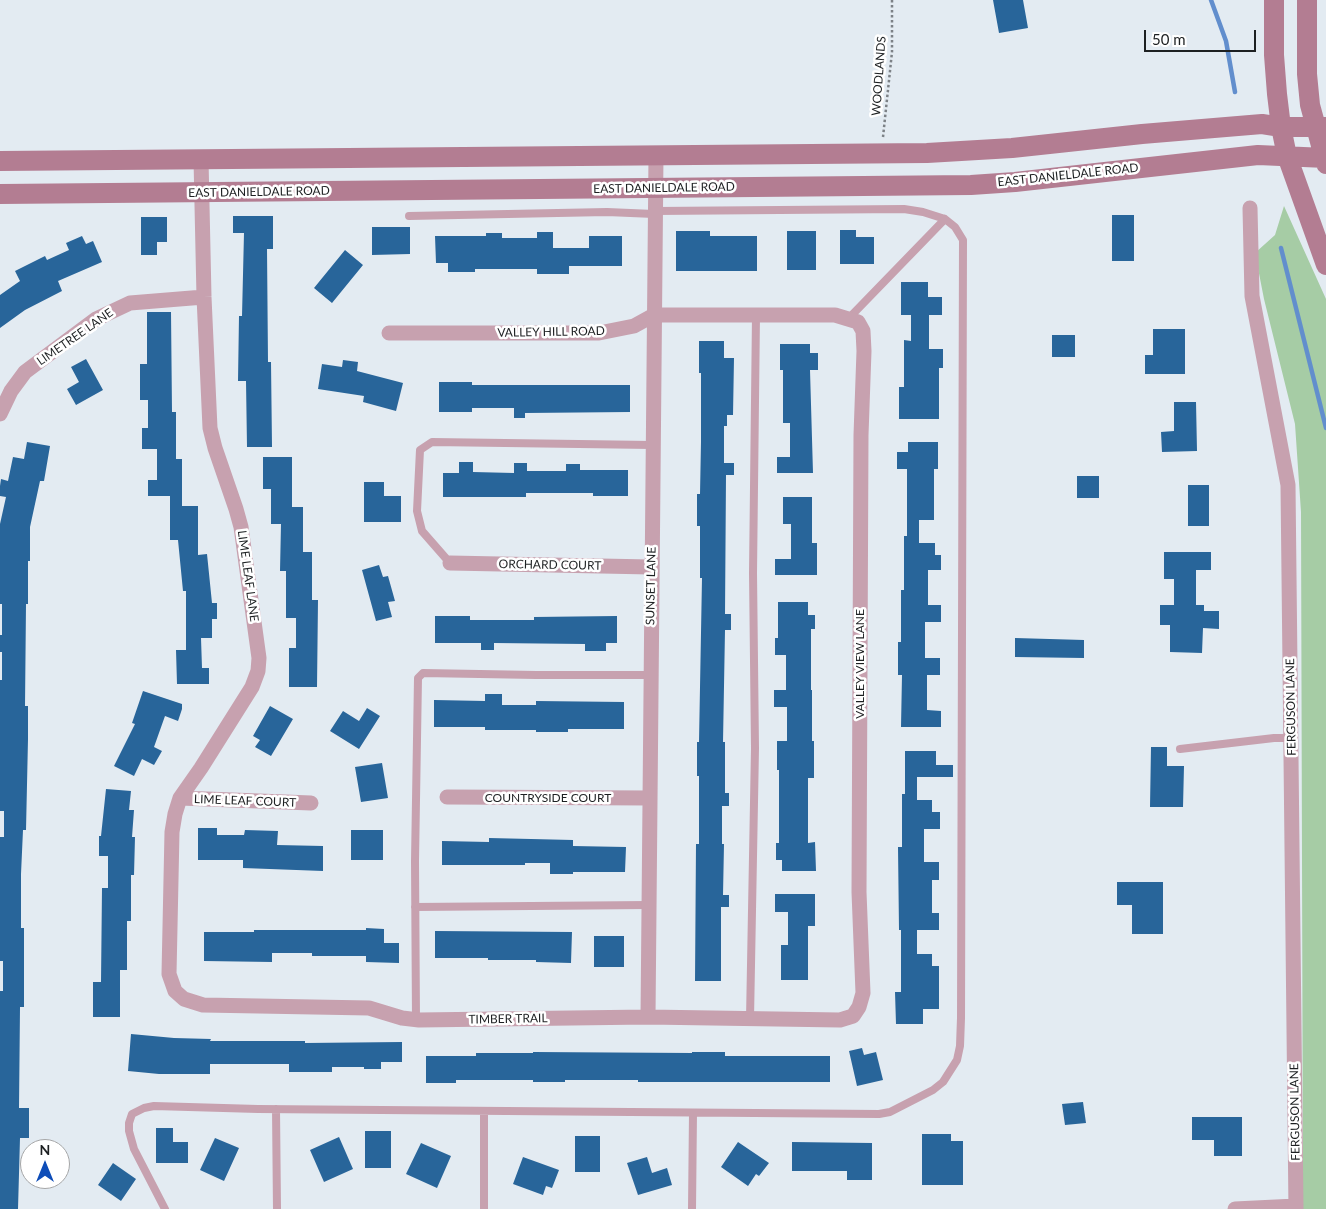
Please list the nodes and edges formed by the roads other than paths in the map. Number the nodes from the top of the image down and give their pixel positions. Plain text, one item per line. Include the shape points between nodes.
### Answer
1 (1274, 0) edge
2 (1307, 0) edge
3 (1281, 127) junction
4 (1320, 127) edge
5 (880, 153) junction
6 (656, 155) junction
7 (1288, 156) junction
8 (201, 159) junction
9 (1325, 160) edge
10 (0, 161) edge
11 (880, 186) junction
12 (654, 188) junction
13 (203, 192) junction
14 (0, 194) edge
15 (1250, 208) dead end
16 (654, 212) junction
17 (409, 216) dead end
18 (945, 219) junction
19 (1326, 265) edge
20 (204, 297) junction
21 (654, 315) junction
22 (756, 315) junction
23 (853, 320) junction
24 (389, 333) dead end
25 (0, 414) edge
26 (652, 445) junction
27 (450, 563) joint
28 (651, 567) junction
29 (650, 676) junction
30 (1292, 738) junction
31 (1180, 749) dead end
32 (446, 797) dead end
33 (180, 798) junction
34 (649, 798) junction
35 (311, 803) dead end
36 (648, 905) junction
37 (415, 907) junction
38 (169, 974) joint
39 (859, 1007) joint
40 (648, 1017) junction
41 (750, 1019) junction
42 (416, 1020) junction
43 (276, 1109) junction
44 (484, 1111) junction
45 (693, 1113) junction
46 (1296, 1207) edge
47 (165, 1209) edge
48 (276, 1209) edge
49 (484, 1209) edge
50 (692, 1209) edge
51 (1235, 1209) edge

1 - 3 main road via 1276,94
2 - 4 main road via 1310,105
3 - 4 main road
3 - 5 main road via 1253,124 1012,148
3 - 7 main road
4 - 9 main road
5 - 6 main road
5 - 11 main road
6 - 8 main road
6 - 12 street, SUNSET LANE
7 - 9 main road, EAST DANIELDALE ROAD
7 - 11 main road, EAST DANIELDALE ROAD via 1258,155 988,184
7 - 19 main road
8 - 10 main road
8 - 13 street, LIME LEAF LANE
11 - 12 main road, EAST DANIELDALE ROAD
12 - 13 main road, EAST DANIELDALE ROAD
12 - 16 street, SUNSET LANE
13 - 14 main road, EAST DANIELDALE ROAD
13 - 20 street, LIME LEAF LANE
15 - 30 street, FERGUSON LANE via 1252,296 1288,485
16 - 17 lane
16 - 18 lane via 904,209
16 - 21 street, SUNSET LANE
18 - 23 lane
18 - 45 lane via 963,240 964,250 961,1018 957,1060 943,1082 933,1090 890,1112
20 - 25 street, LIMETREE LANE via 130,303 108,312 25,372
20 - 33 street, LIME LEAF LANE via 210,428 241,527 259,658 252,687
21 - 22 street, VALLEY HILL ROAD
21 - 24 street, VALLEY HILL ROAD via 634,326 599,333
21 - 26 street, SUNSET LANE
22 - 23 street, VALLEY HILL ROAD via 835,315
22 - 41 lane via 755,748
23 - 39 street, VALLEY VIEW LANE via 863,331 864,351 859,892 863,993
26 - 27 lane via 432,442 420,450 417,511 422,531
26 - 28 street, SUNSET LANE
27 - 28 street, ORCHARD COURT
28 - 29 street, SUNSET LANE
29 - 34 street, SUNSET LANE
29 - 37 lane via 423,673 418,678
30 - 31 lane
30 - 46 street, FERGUSON LANE
32 - 34 street, COUNTRYSIDE COURT
33 - 35 street, LIME LEAF COURT
33 - 38 street, LIME LEAF LANE via 172,832
34 - 36 street, SUNSET LANE
36 - 37 lane
36 - 40 street, SUNSET LANE
37 - 42 lane
38 - 42 street, TIMBER TRAIL via 175,991 184,999 203,1005 369,1008
39 - 41 street, TIMBER TRAIL via 853,1016 840,1020
40 - 41 street, TIMBER TRAIL
40 - 42 street, TIMBER TRAIL
43 - 44 lane
43 - 47 lane via 154,1106 132,1114 129,1131 134,1149
43 - 48 lane
44 - 45 lane
44 - 49 lane
45 - 50 lane
46 - 51 street

